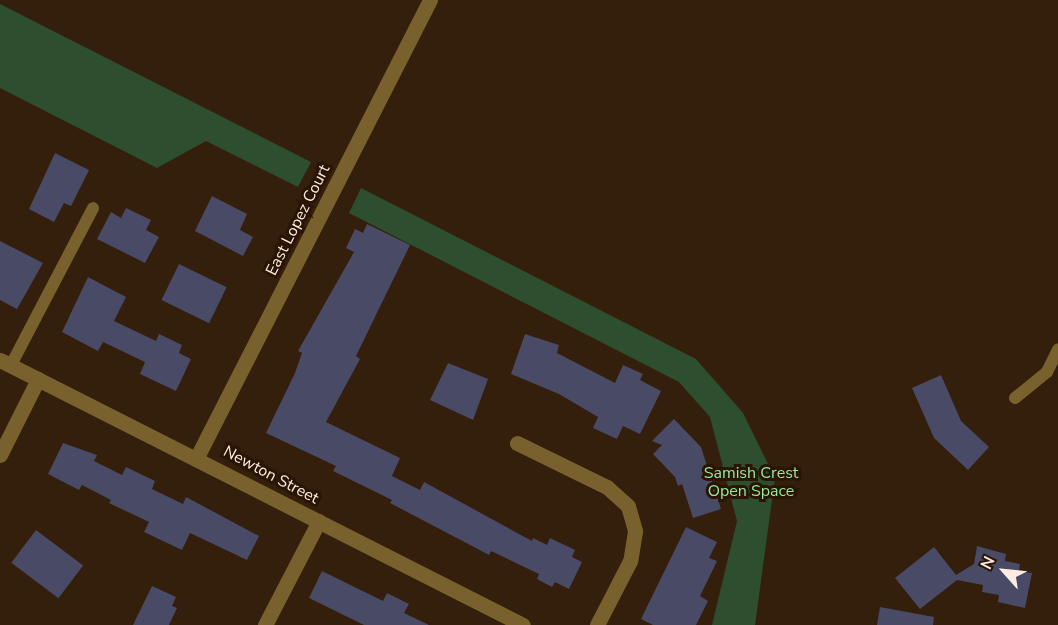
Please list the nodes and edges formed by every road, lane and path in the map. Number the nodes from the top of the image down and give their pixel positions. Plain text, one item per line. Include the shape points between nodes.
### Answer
1 (430, 0) edge
2 (93, 208) dead end
3 (1058, 349) edge
4 (6, 362) edge
5 (38, 379) junction
6 (1015, 398) dead end
7 (517, 442) dead end
8 (0, 455) edge
9 (197, 457) junction
10 (319, 521) junction
11 (265, 625) edge
12 (524, 625) edge
13 (597, 625) edge

1 - 9 street, East Lopez Court
2 - 4 lane
3 - 6 lane via 1047,372
4 - 5 street, Newton Street
5 - 8 street
5 - 9 street, Newton Street
7 - 13 street via 607,487 628,506 635,531 630,561
9 - 10 street, Newton Street
10 - 11 street
10 - 12 street, Newton Street

